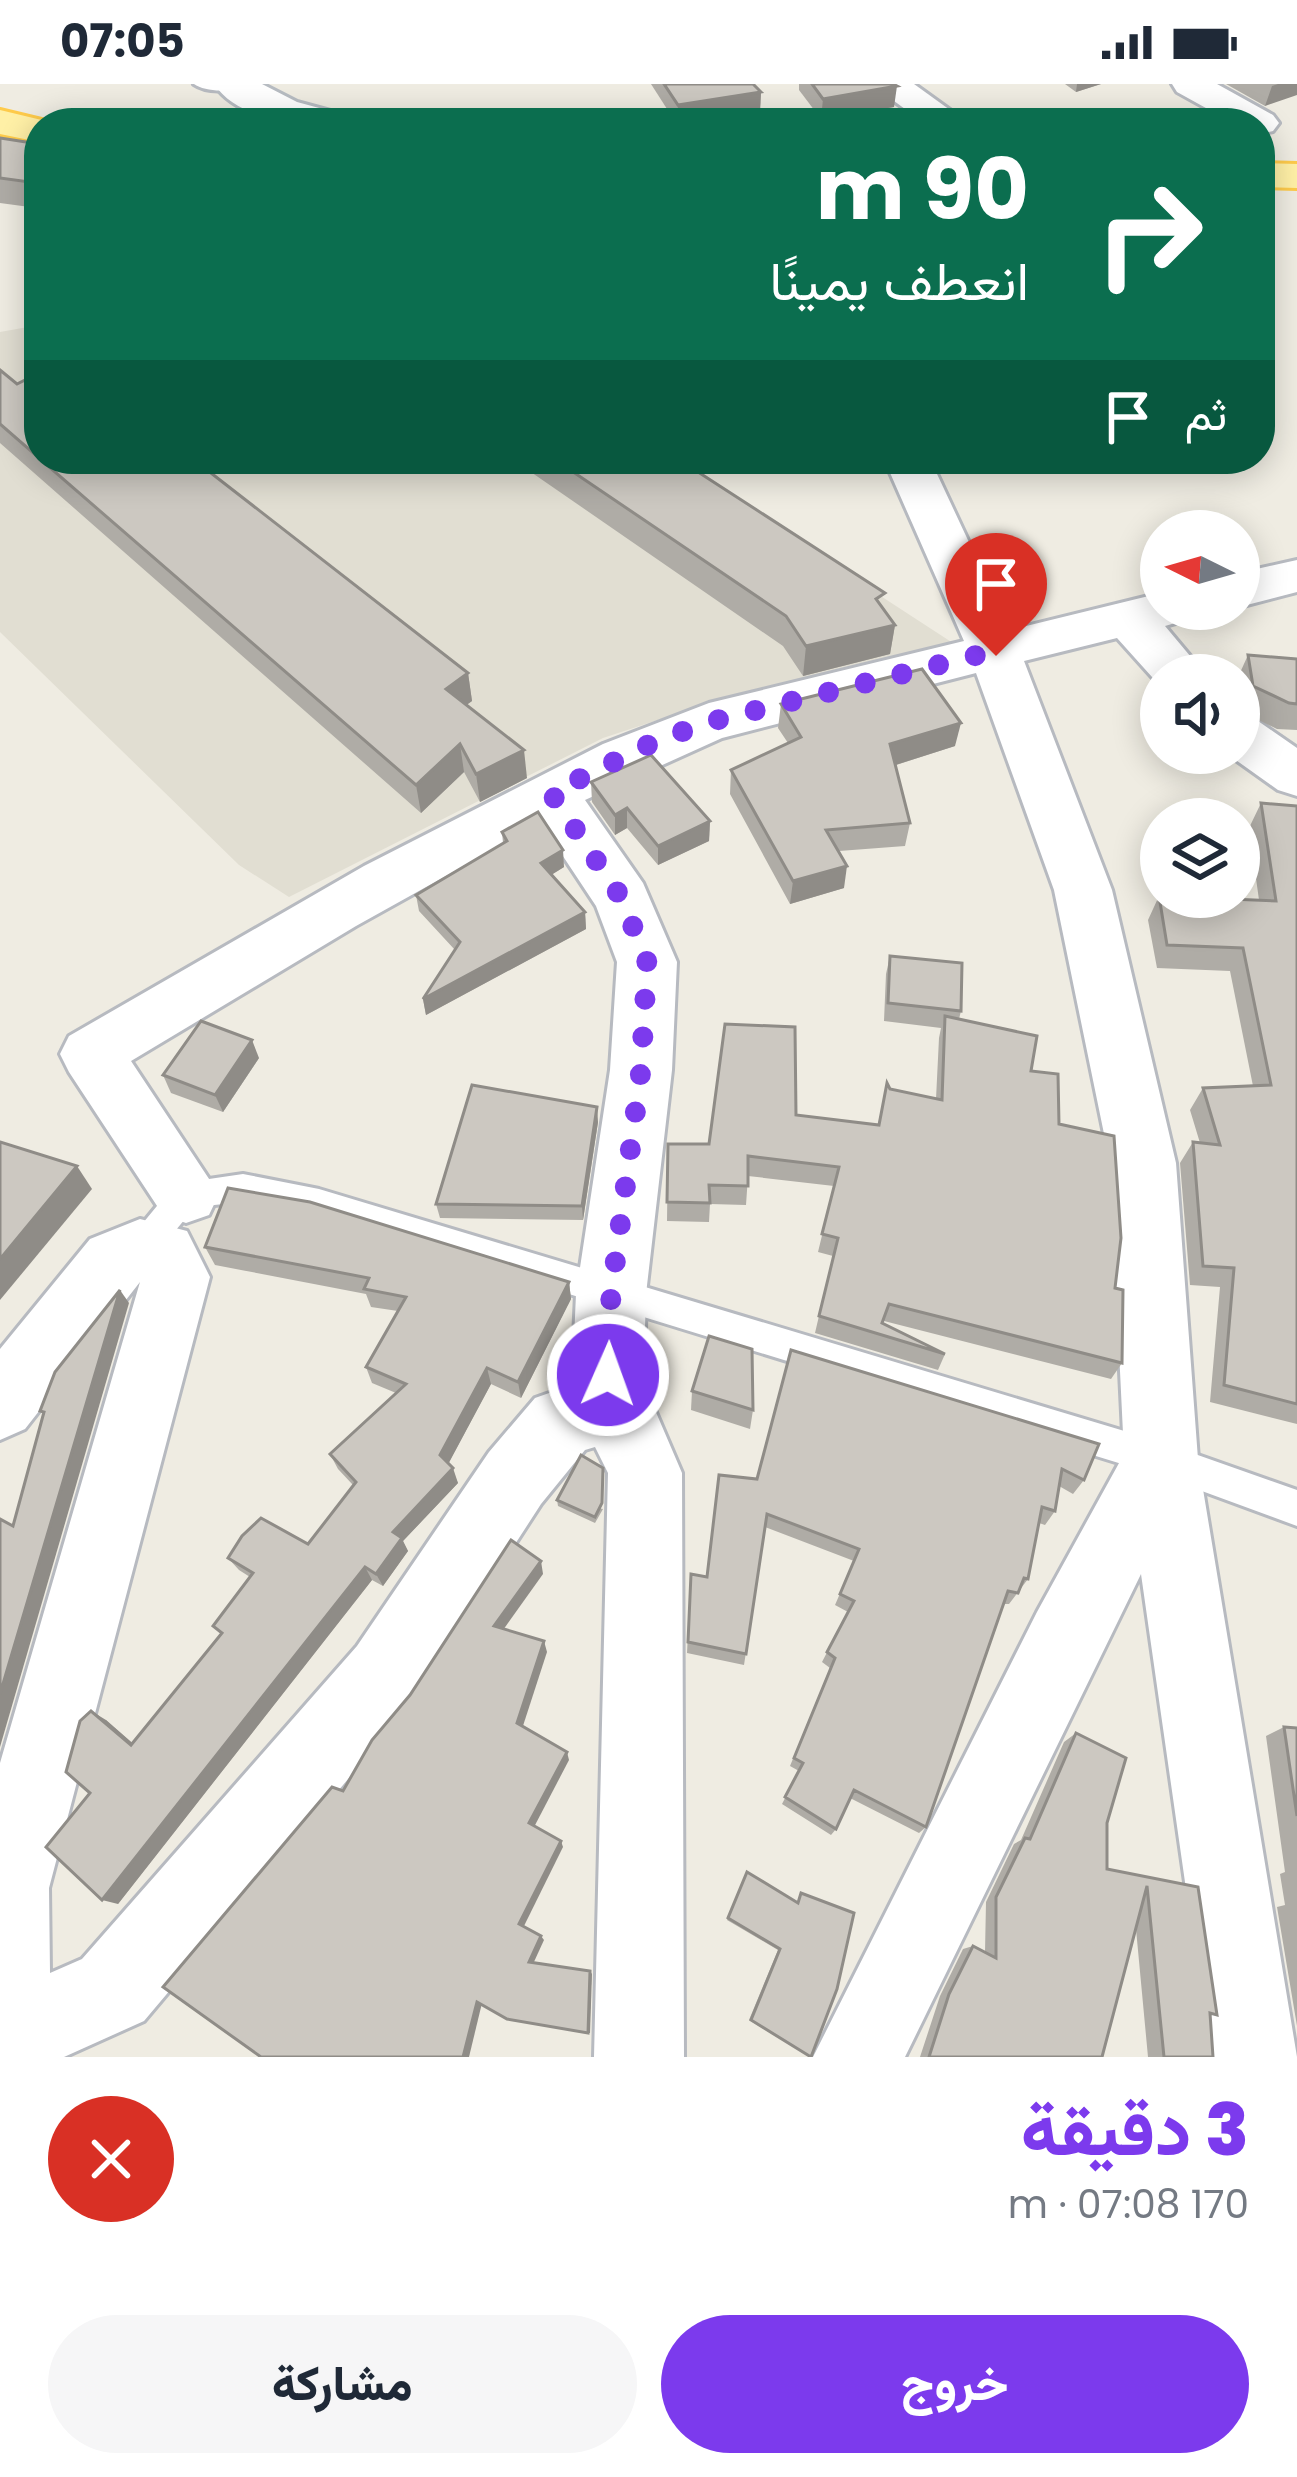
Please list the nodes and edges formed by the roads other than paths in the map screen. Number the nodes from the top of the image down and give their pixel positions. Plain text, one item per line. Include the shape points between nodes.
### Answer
1 (202, 84) edge
2 (234, 84) edge
3 (890, 84) edge
4 (1190, 84) edge
5 (279, 108) edge
6 (926, 108) edge
7 (1232, 108) edge
8 (914, 474) edge
9 (1297, 576) edge
10 (1260, 585) edge
11 (1140, 615) edge
12 (994, 651) junction
13 (1260, 750) edge
14 (1297, 776) edge
15 (551, 793) junction
16 (163, 1222) junction
17 (611, 1294) junction
18 (0, 1406) edge
19 (606, 1415) junction
20 (1161, 1460) junction
21 (1297, 1508) edge
22 (7, 2047) edge
23 (639, 2057) edge
24 (858, 2057) edge
25 (1255, 2057) edge

1 - 2 lane
2 - 5 main road
3 - 6 street
4 - 7 street
8 - 12 street
9 - 10 street
11 - 12 street
12 - 15 street via 709,722
12 - 20 street via 1083,890 1143,1163
13 - 14 street
15 - 16 street via 333,907 92,1054
15 - 17 street via 622,899 647,962
16 - 17 lane via 243,1188 319,1203
16 - 18 street via 114,1262
16 - 22 street via 163,1253 176,1277 6,1888
17 - 19 street
17 - 20 lane
19 - 22 street via 561,1423 515,1478 385,1674 113,1990
19 - 23 street via 623,1421 645,1473
20 - 21 lane
20 - 24 street
20 - 25 street

